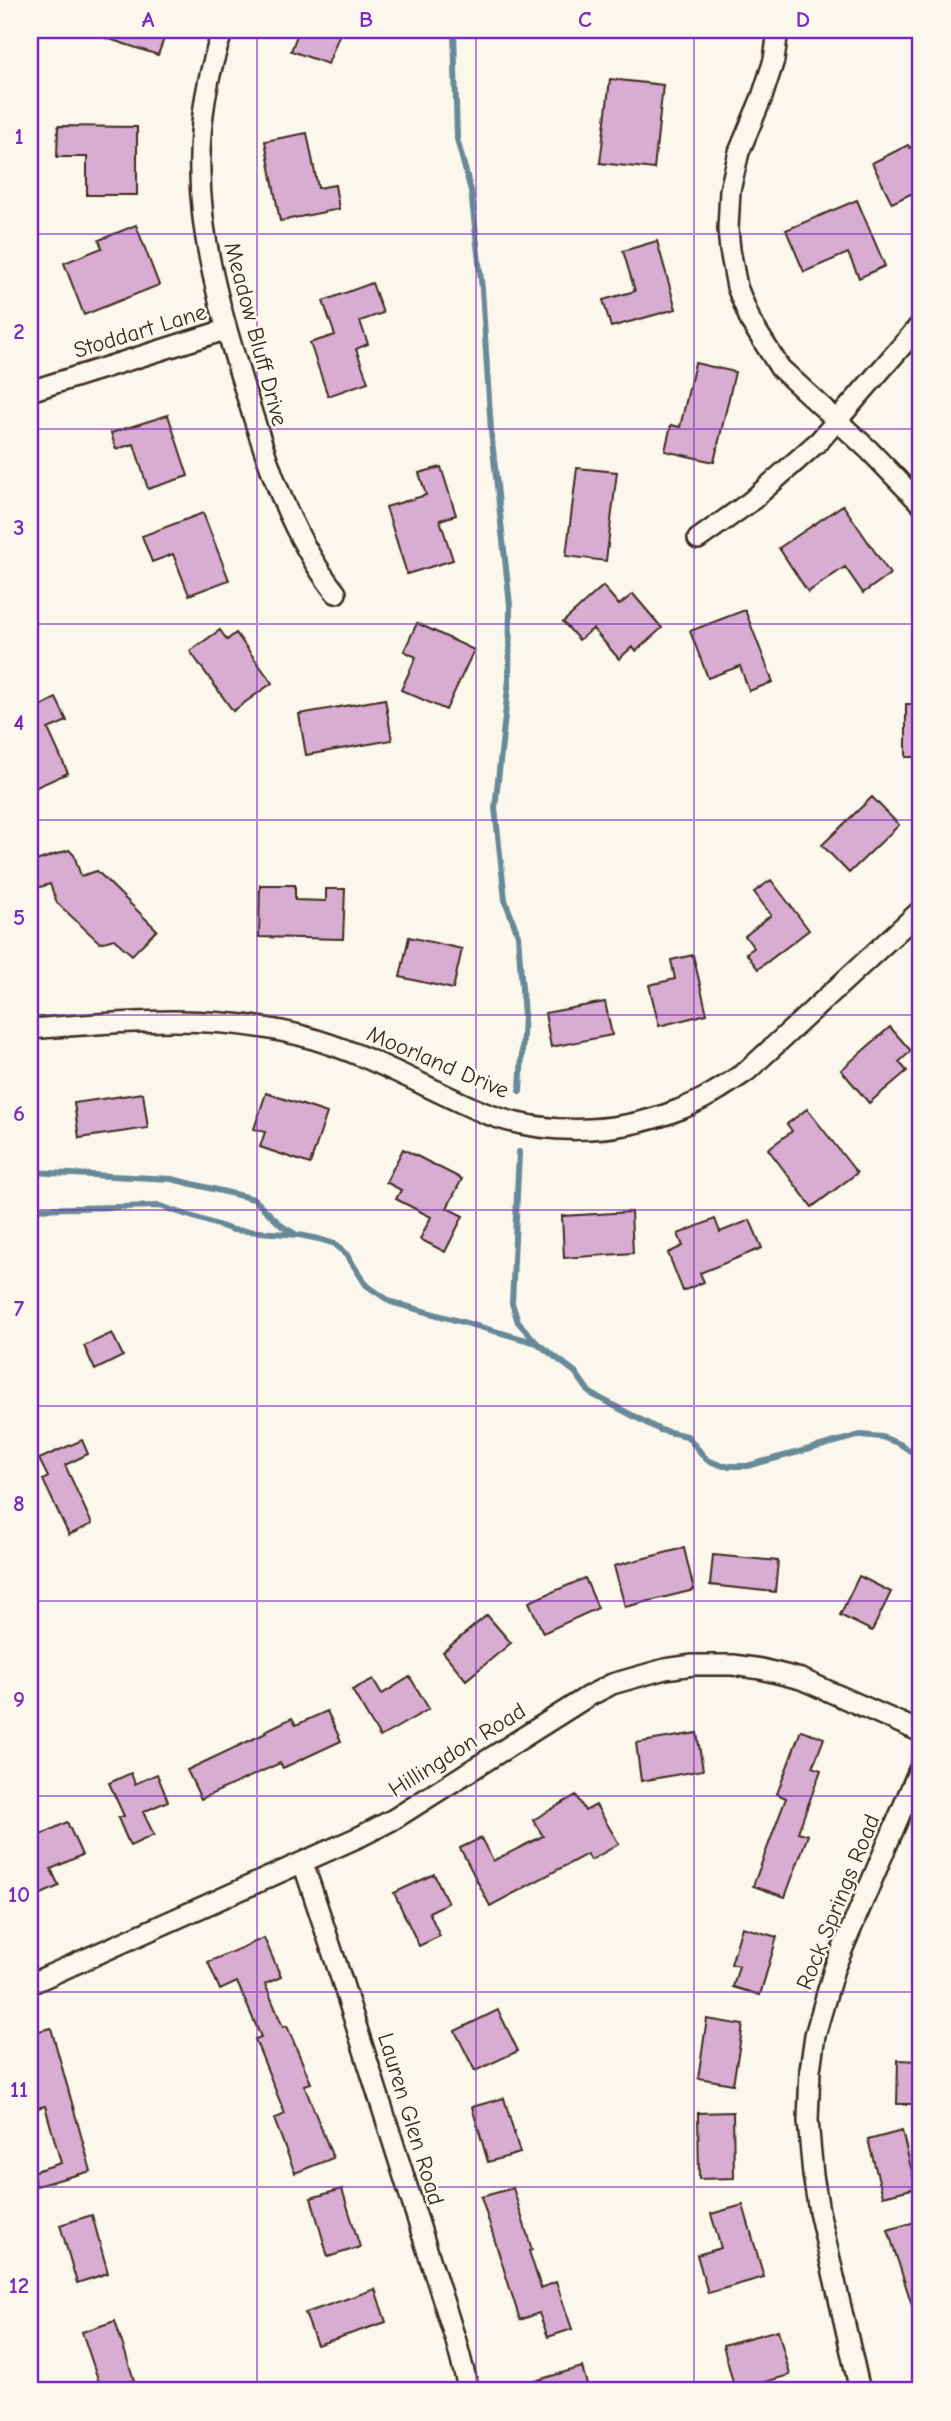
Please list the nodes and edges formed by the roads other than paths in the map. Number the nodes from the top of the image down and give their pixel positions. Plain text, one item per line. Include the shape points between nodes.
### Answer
1 (223, 30) edge
2 (778, 30) edge
3 (921, 324) edge
4 (225, 330) junction
5 (30, 391) edge
6 (837, 422) junction
7 (921, 504) edge
8 (698, 539) dead end
9 (336, 593) dead end
10 (921, 910) edge
11 (30, 1029) edge
12 (921, 1732) edge
13 (921, 1765) edge
14 (303, 1863) junction
15 (30, 1984) edge
16 (469, 2391) edge
17 (860, 2391) edge

1 - 4 street, Meadow Bluff Drive via 204,106 199,182 208,257
2 - 6 street via 774,60 739,152 728,209 730,250 737,287 760,339 790,380
3 - 6 street
4 - 5 street, Stoddart Lane
4 - 9 street, Meadow Bluff Drive via 275,484 304,547
6 - 7 street
6 - 8 street via 750,502
10 - 11 street, Moorland Drive via 747,1071 680,1110 626,1125 549,1128 518,1122 478,1111 335,1045 256,1026 176,1019
12 - 14 street, Hillingdon Road via 800,1679 761,1669 733,1665 665,1669 587,1696 394,1819
13 - 17 street, Rock Springs Road via 834,1969 810,2070 813,2175
14 - 15 street, Hillingdon Road
14 - 16 street, Lauren Glen Road

